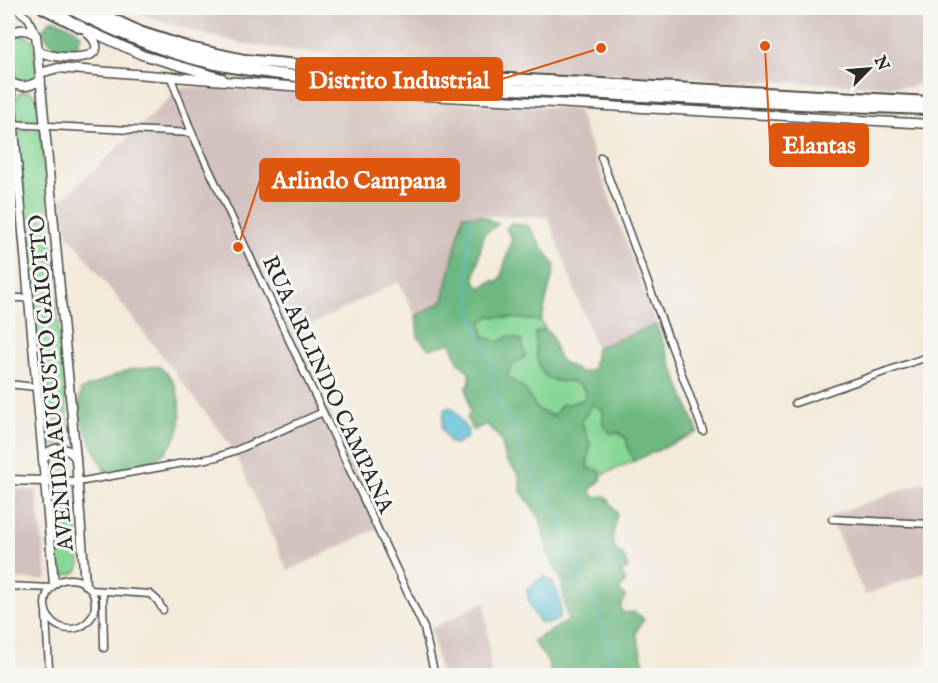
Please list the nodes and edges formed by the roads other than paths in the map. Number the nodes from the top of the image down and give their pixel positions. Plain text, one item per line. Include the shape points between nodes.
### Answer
1 (15, 8) edge
2 (44, 8) edge
3 (69, 8) edge
4 (88, 8) edge
5 (81, 27) junction
6 (8, 35) edge
7 (36, 35) junction
8 (39, 51) junction
9 (8, 61) edge
10 (40, 77) junction
11 (171, 78) junction
12 (9, 81) junction
13 (240, 83) junction
14 (930, 102) edge
15 (930, 109) edge
16 (10, 124) edge
17 (930, 124) edge
18 (45, 125) junction
19 (192, 132) junction
20 (601, 157) dead end
21 (8, 188) edge
22 (19, 189) junction
23 (8, 298) edge
24 (28, 298) junction
25 (930, 356) edge
26 (8, 384) edge
27 (36, 387) junction
28 (795, 403) dead end
29 (323, 412) junction
30 (703, 431) dead end
31 (42, 459) junction
32 (76, 459) junction
33 (8, 480) edge
34 (41, 482) junction
35 (78, 482) junction
36 (832, 519) dead end
37 (930, 524) edge
38 (8, 586) edge
39 (52, 586) junction
40 (88, 587) junction
41 (103, 592) junction
42 (46, 610) junction
43 (163, 610) dead end
44 (104, 648) dead end
45 (49, 668) dead end
46 (435, 675) edge

1 - 7 street via 28,18
2 - 5 highway
3 - 15 highway via 168,51 219,65 286,75
4 - 14 highway via 142,33 189,48 254,61 363,71
5 - 8 street via 95,41 95,52 90,56 53,57
5 - 13 street via 142,55
6 - 7 street via 20,29
7 - 8 street, AVENIDA AUGUSTO GAIOTTO
8 - 10 street, AVENIDA AUGUSTO GAIOTTO
9 - 12 street, AVENIDA AUGUSTO GAIOTTO
10 - 11 street via 58,68
10 - 12 street via 25,87
10 - 18 street, AVENIDA AUGUSTO GAIOTTO
11 - 13 street
11 - 19 street, RUA ARLINDO CAMPANA
12 - 16 street, AVENIDA AUGUSTO GAIOTTO
13 - 17 street
16 - 18 street
16 - 22 street, AVENIDA AUGUSTO GAIOTTO
18 - 19 street
18 - 32 street, AVENIDA AUGUSTO GAIOTTO
19 - 29 street, RUA ARLINDO CAMPANA
20 - 30 street
21 - 22 street
22 - 24 street, AVENIDA AUGUSTO GAIOTTO
23 - 24 street
24 - 27 street, AVENIDA AUGUSTO GAIOTTO
25 - 28 street
26 - 27 street
27 - 31 street, AVENIDA AUGUSTO GAIOTTO
29 - 35 street via 217,457
29 - 46 street, RUA ARLINDO CAMPANA via 424,628
31 - 32 street via 56,448 68,450
31 - 34 street, AVENIDA AUGUSTO GAIOTTO
32 - 35 street, AVENIDA AUGUSTO GAIOTTO
33 - 34 street
34 - 35 street
34 - 39 street, AVENIDA AUGUSTO GAIOTTO
35 - 40 street, AVENIDA AUGUSTO GAIOTTO
36 - 37 street
38 - 39 street
39 - 40 street via 70,579
39 - 42 street via 45,598
40 - 41 street
40 - 42 street via 95,606 81,627 57,626
41 - 43 street via 150,594
41 - 44 street
42 - 45 street

